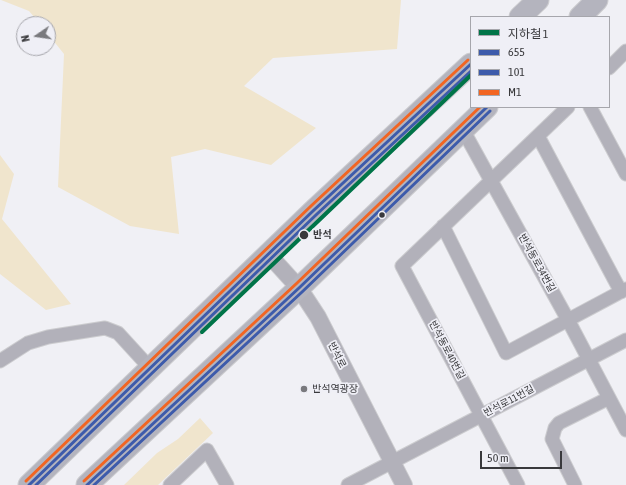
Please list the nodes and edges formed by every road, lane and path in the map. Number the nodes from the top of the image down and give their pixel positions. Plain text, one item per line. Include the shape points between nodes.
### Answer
1 (538, 0) edge
2 (597, 0) edge
3 (521, 16) edge
4 (581, 16) edge
5 (626, 51) edge
6 (470, 65) edge
7 (610, 67) edge
8 (486, 108) edge
9 (567, 108) edge
10 (591, 108) edge
11 (463, 130) junction
12 (538, 136) junction
13 (626, 174) edge
14 (491, 179) junction
15 (443, 226) junction
16 (269, 255) junction
17 (299, 288) junction
18 (624, 291) edge
19 (568, 320) junction
20 (626, 340) edge
21 (588, 360) junction
22 (0, 361) edge
23 (150, 368) junction
24 (609, 398) junction
25 (481, 415) junction
26 (626, 430) edge
27 (392, 462) junction
28 (29, 485) edge
29 (87, 485) edge
30 (170, 485) edge
31 (227, 485) edge
32 (348, 485) edge
33 (404, 485) edge
34 (518, 485) edge
35 (575, 485) edge

1 - 3 main road
2 - 4 main road
5 - 7 street
6 - 16 main road
8 - 11 main road
9 - 12 street, 반석동로40번길
10 - 13 street
11 - 14 street, 반석동로34번길
11 - 17 main road
12 - 14 street, 반석동로40번길
12 - 18 street
14 - 15 street, 반석동로40번길
14 - 19 street, 반석동로34번길
15 - 19 street via 506,353
15 - 25 street, 반석동로40번길 via 402,266
16 - 17 street, 반석로
16 - 23 main road
17 - 27 street, 반석로 via 318,318
17 - 29 main road
18 - 19 street
19 - 21 street, 반석동로34번길
20 - 21 street, 반석로11번길
21 - 24 street, 반석동로34번길
21 - 25 street, 반석로11번길
22 - 23 street via 28,342 105,328 118,333
23 - 28 main road
24 - 26 street, 반석동로34번길
24 - 35 street via 559,423 555,428 552,439
25 - 27 street, 반석로11번길
25 - 34 street, 반석동로40번길
27 - 32 street, 반석로11번길
27 - 33 street, 반석로
30 - 31 street via 207,450

